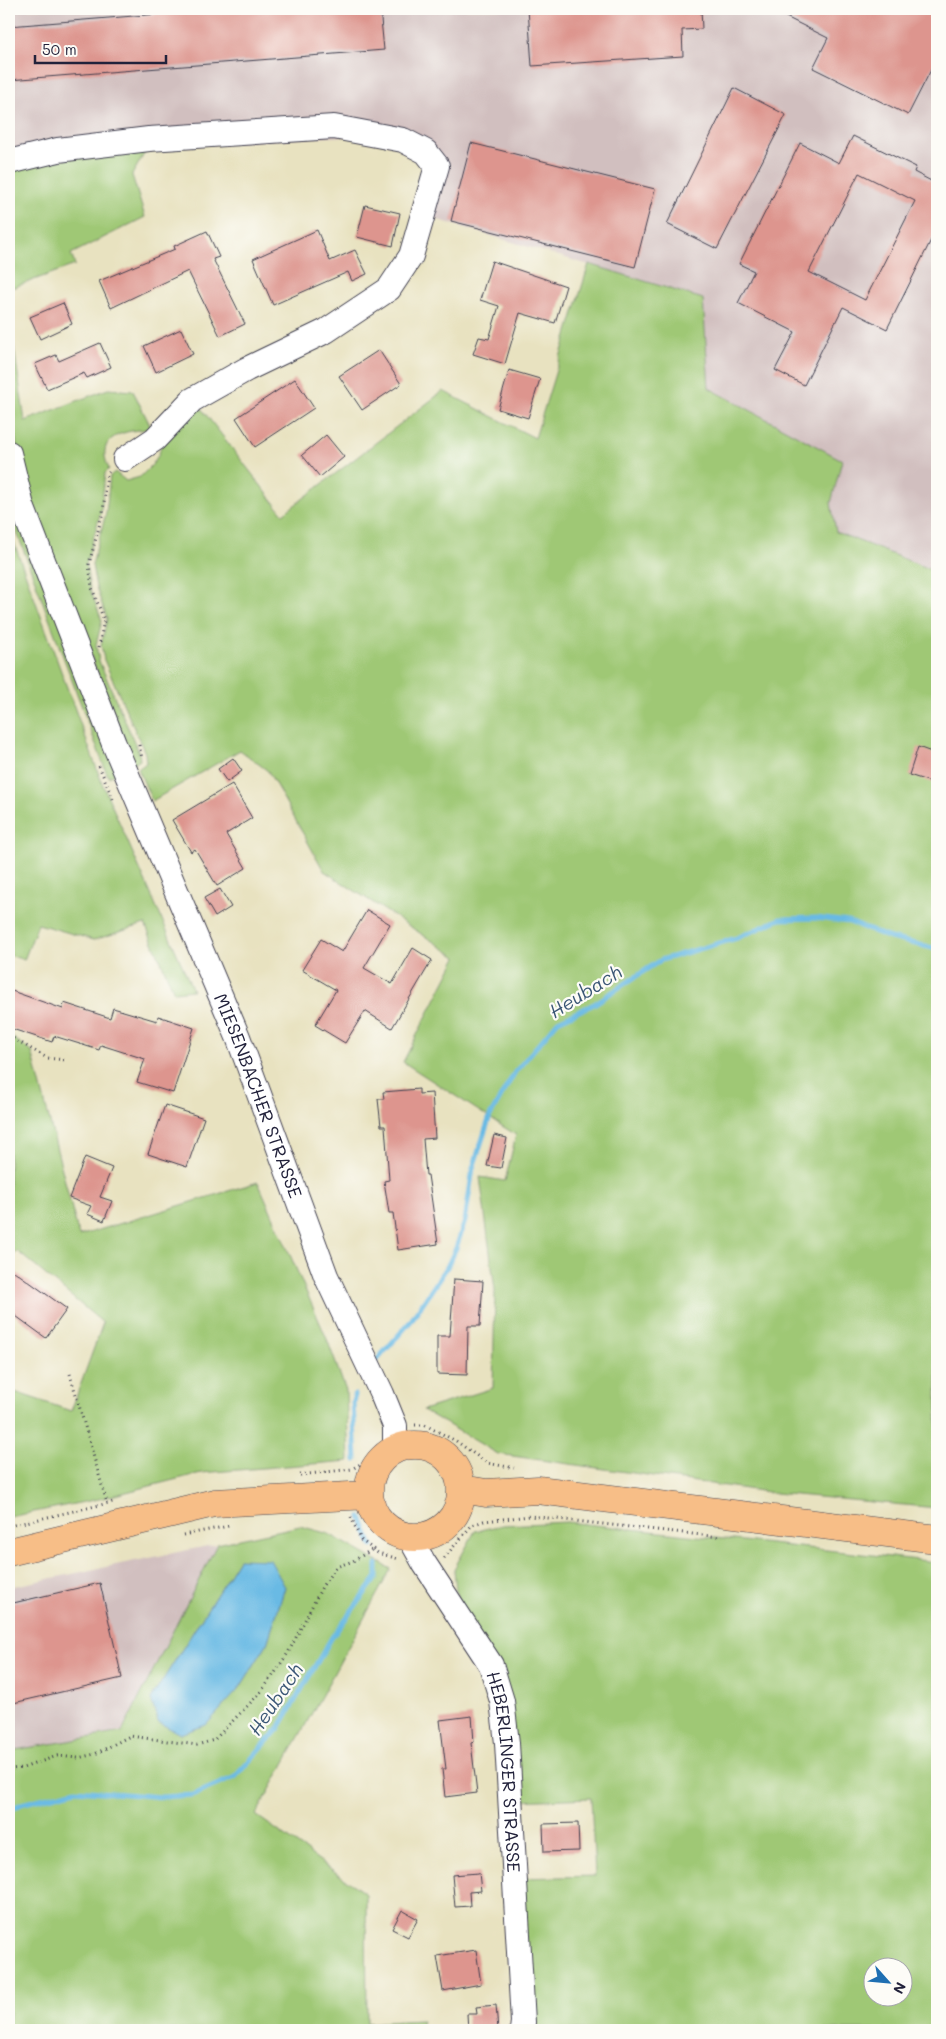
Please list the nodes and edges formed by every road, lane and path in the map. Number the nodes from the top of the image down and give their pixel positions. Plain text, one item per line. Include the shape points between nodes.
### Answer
1 (9, 162) edge
2 (9, 453) edge
3 (125, 458) joint
4 (100, 652) dead end
5 (125, 740) junction
6 (115, 777) junction
7 (9, 1036) edge
8 (66, 1060) dead end
9 (70, 1374) dead end
10 (389, 1437) junction
11 (352, 1469) dead end
12 (520, 1469) dead end
13 (462, 1489) junction
14 (369, 1495) junction
15 (107, 1504) dead end
16 (342, 1516) dead end
17 (232, 1525) dead end
18 (174, 1537) dead end
19 (723, 1537) dead end
20 (410, 1538) junction
21 (937, 1539) edge
22 (373, 1549) junction
23 (9, 1552) edge
24 (424, 1563) junction
25 (9, 1769) edge
26 (522, 2030) edge

1 - 3 street via 58,150 149,139 334,127 403,140 426,152 438,166 411,256 389,289 326,331 192,400 155,439
2 - 5 street, MIESENBACHER STRASSE via 22,506
3 - 4 path via 107,474 104,512 89,564 92,588 104,620
5 - 6 street, MIESENBACHER STRASSE
5 - 6 path via 143,754 142,762
6 - 10 street, MIESENBACHER STRASSE via 238,1037 326,1276 382,1394
7 - 8 path via 47,1058
9 - 15 path
10 - 11 path via 372,1456
10 - 12 path via 425,1425 456,1441 487,1463
10 - 13 main road via 440,1452 457,1470
10 - 14 main road via 386,1455 375,1468 370,1481
13 - 20 main road via 454,1517 436,1533
13 - 21 main road via 486,1493 558,1492
14 - 20 main road via 375,1514 391,1531
14 - 23 main road via 214,1503
16 - 22 path via 351,1516 361,1540
17 - 18 path
19 - 24 path via 530,1516 472,1525 444,1559
20 - 24 street, HEBERLINGER STRASSE
22 - 24 path via 391,1558
22 - 25 path via 336,1567 274,1674 214,1740 198,1745 130,1736 95,1754 78,1758 57,1756 23,1768
24 - 26 street, HEBERLINGER STRASSE via 491,1664 502,1701

